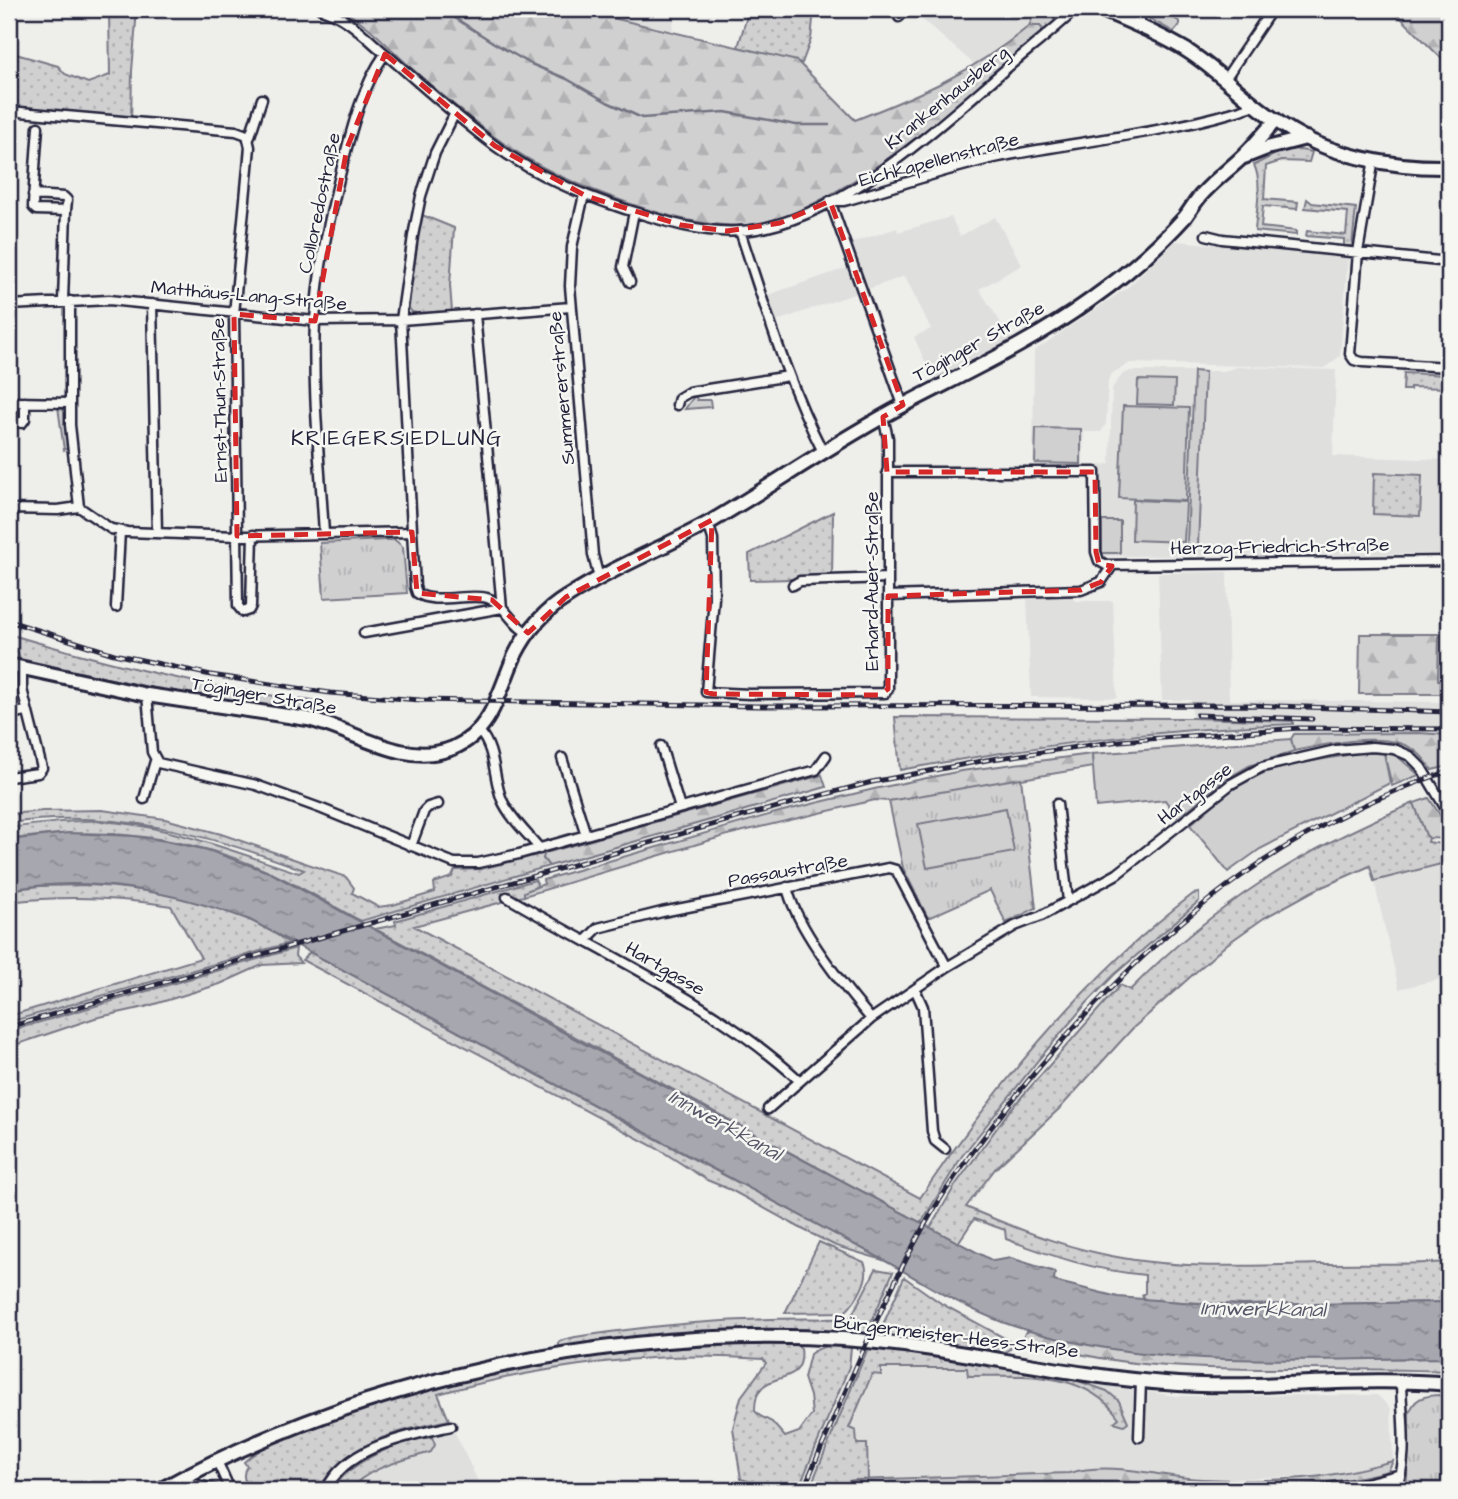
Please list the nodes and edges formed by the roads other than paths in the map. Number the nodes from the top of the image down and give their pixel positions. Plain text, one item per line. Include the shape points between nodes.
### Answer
1 (321, 9) edge
2 (906, 9) edge
3 (1076, 9) edge
4 (1099, 9) edge
5 (1131, 9) edge
6 (1272, 9) edge
7 (900, 17) dead end
8 (1143, 26) junction
9 (385, 54) junction
10 (1224, 79) junction
11 (262, 99) dead end
12 (1256, 105) junction
13 (9, 111) edge
14 (455, 113) junction
15 (1280, 123) junction
16 (38, 127) dead end
17 (248, 137) junction
18 (1306, 138) junction
19 (1267, 148) junction
20 (1241, 158) junction
21 (1374, 159) junction
22 (1449, 167) edge
23 (33, 195) junction
24 (584, 195) junction
25 (830, 201) junction
26 (66, 211) junction
27 (634, 212) junction
28 (740, 231) junction
29 (1206, 235) dead end
30 (1358, 252) junction
31 (1449, 262) edge
32 (629, 282) dead end
33 (66, 301) junction
34 (152, 304) junction
35 (9, 305) edge
36 (571, 307) junction
37 (234, 314) junction
38 (475, 314) junction
39 (401, 320) junction
40 (315, 321) junction
41 (1449, 367) edge
42 (789, 376) junction
43 (24, 402) dead end
44 (70, 403) junction
45 (677, 405) dead end
46 (903, 405) junction
47 (883, 417) junction
48 (823, 452) junction
49 (887, 472) junction
50 (79, 508) junction
51 (9, 509) edge
52 (708, 523) junction
53 (120, 531) junction
54 (412, 532) junction
55 (157, 533) junction
56 (324, 534) junction
57 (253, 535) junction
58 (237, 536) junction
59 (1449, 561) edge
60 (1112, 566) junction
61 (599, 578) junction
62 (887, 578) junction
63 (793, 585) dead end
64 (888, 596) junction
65 (116, 607) dead end
66 (502, 608) junction
67 (364, 633) dead end
68 (528, 633) junction
69 (15, 666) edge
70 (147, 695) junction
71 (26, 711) junction
72 (9, 714) edge
73 (479, 731) junction
74 (661, 746) dead end
75 (826, 757) dead end
76 (562, 758) dead end
77 (155, 761) junction
78 (9, 777) edge
79 (144, 799) dead end
80 (438, 804) dead end
81 (1058, 804) dead end
82 (680, 808) junction
83 (1449, 814) edge
84 (586, 835) junction
85 (411, 846) junction
86 (540, 849) junction
87 (787, 887) junction
88 (507, 897) dead end
89 (1068, 901) junction
90 (585, 941) junction
91 (947, 967) junction
92 (915, 989) junction
93 (871, 1019) junction
94 (800, 1081) junction
95 (768, 1109) dead end
96 (945, 1149) dead end
97 (1141, 1381) junction
98 (1401, 1381) junction
99 (1449, 1384) edge
100 (451, 1426) dead end
101 (1139, 1437) dead end
102 (217, 1461) junction
103 (1401, 1474) junction
104 (165, 1488) edge
105 (216, 1490) edge
106 (230, 1490) edge
107 (326, 1490) edge
108 (1048, 1490) edge
109 (1187, 1490) edge
110 (1317, 1490) edge
111 (1395, 1490) edge

1 - 9 street, Eichkapellenstraße via 353,24
2 - 7 street
3 - 25 street, Krankenhausberg via 918,145
4 - 8 street
5 - 8 street
6 - 10 street
8 - 10 street via 1188,51
9 - 14 street, Eichkapellenstraße
9 - 40 street, Colloredostraße via 347,148 325,245
10 - 12 street
11 - 17 street, Ernst-Thun-Straße
12 - 15 street
12 - 25 street, Eichkapellenstraße via 1137,135 996,158 844,201
13 - 17 street via 211,129
14 - 24 street, Eichkapellenstraße via 534,171
14 - 39 street via 435,153 421,197
15 - 18 street
15 - 19 street
15 - 20 street, Töginger Straße
16 - 23 street
17 - 37 street, Ernst-Thun-Straße
18 - 19 street, Töginger Straße
18 - 21 street
19 - 20 street, Töginger Straße
20 - 46 street, Töginger Straße via 1164,238 1090,300 1027,342
21 - 22 street
21 - 30 street
23 - 26 street via 34,209
23 - 26 street via 64,197
24 - 27 street, Eichkapellenstraße
24 - 36 street, Summererstraße via 572,247
25 - 28 street, Eichkapellenstraße via 780,223
25 - 46 street
26 - 33 street
27 - 28 street, Eichkapellenstraße via 698,229
27 - 32 street via 623,267
28 - 42 street
29 - 30 street
30 - 31 street
30 - 41 street via 1349,347 1352,357 1362,362
33 - 34 street, Matthäus-Lang-Straße
33 - 35 street, Matthäus-Lang-Straße
33 - 44 street
34 - 37 street, Matthäus-Lang-Straße
34 - 55 street
36 - 38 street, Matthäus-Lang-Straße
36 - 61 street, Summererstraße via 593,555
37 - 40 street, Matthäus-Lang-Straße
37 - 58 street, Ernst-Thun-Straße
38 - 39 street, Matthäus-Lang-Straße
38 - 66 street
39 - 40 street, Matthäus-Lang-Straße
39 - 54 street
40 - 56 street, Colloredostraße
42 - 45 street via 689,392
42 - 48 street
43 - 44 street
44 - 50 street
46 - 47 street, Töginger Straße
47 - 48 street, Töginger Straße
47 - 49 street, Erhard-Auer-Straße
48 - 52 street, Töginger Straße
49 - 60 street via 1094,472 1096,552 1102,564
49 - 62 street, Erhard-Auer-Straße
50 - 51 street
50 - 53 street
52 - 61 street, Töginger Straße
52 - 64 street, Erhard-Auer-Straße via 713,539 714,598 706,692 885,693
53 - 55 street
53 - 65 street
54 - 56 street
54 - 66 street via 417,593 427,598 483,597
55 - 58 street
56 - 57 street
57 - 58 street
57 - 58 street, Ernst-Thun-Straße via 251,606 246,612 238,606
59 - 60 street, Herzog-Friedrich-Straße
60 - 64 street via 1101,582 1081,590
61 - 68 street, Töginger Straße via 555,606
62 - 63 street
62 - 64 street, Erhard-Auer-Straße
66 - 67 street
66 - 68 street
68 - 73 street, Töginger Straße
69 - 70 street, Töginger Straße
69 - 71 street
70 - 73 street, Töginger Straße via 308,719 410,753 455,747
70 - 77 street
71 - 72 street
71 - 78 street via 42,768 35,774
73 - 86 street via 490,749 504,804
74 - 82 street
75 - 82 street via 816,770
76 - 84 street
77 - 79 street
77 - 85 street via 256,785
80 - 85 street via 424,811
81 - 89 street
82 - 84 street
83 - 89 street, Hartgasse via 1421,767 1394,749 1358,747 1292,758 1241,777 1117,874
84 - 86 street
85 - 86 street via 466,864
87 - 90 street, Passaustraße via 598,928
87 - 91 street, Passaustraße via 896,870
87 - 93 street via 811,937
88 - 90 street, Hartgasse
89 - 91 street, Hartgasse
90 - 94 street, Hartgasse via 740,1032
91 - 92 street, Hartgasse
92 - 93 street, Hartgasse
92 - 96 street via 923,1007 932,1131
93 - 94 street, Hartgasse
94 - 95 street, Hartgasse
97 - 98 street, Bürgermeister-Hess-Straße via 1247,1386
97 - 101 street
97 - 102 street, Bürgermeister-Hess-Straße via 879,1343 700,1340 587,1351 436,1382 331,1414
98 - 99 street, Bürgermeister-Hess-Straße
98 - 103 street
100 - 107 street via 356,1457 342,1467
102 - 104 street, Bürgermeister-Hess-Straße
102 - 106 street
103 - 110 street
103 - 111 street
104 - 105 street via 194,1484
108 - 109 street

